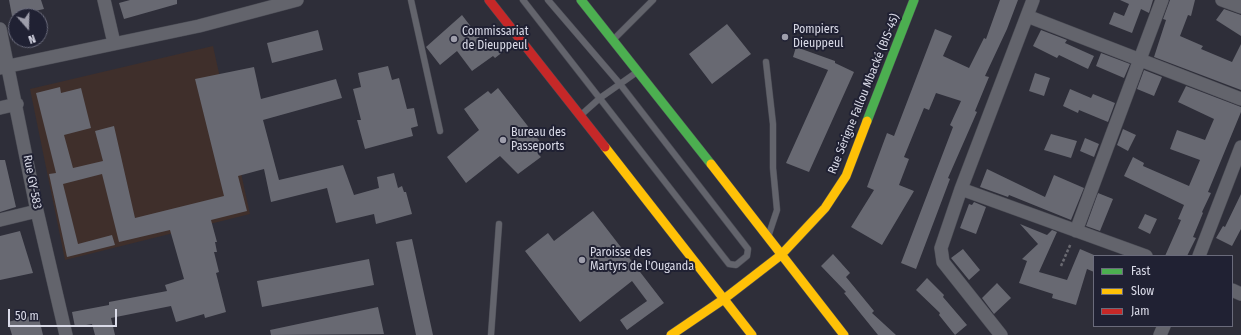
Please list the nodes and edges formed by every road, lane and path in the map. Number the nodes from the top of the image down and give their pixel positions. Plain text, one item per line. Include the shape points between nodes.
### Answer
1 (104, 0) edge
2 (411, 0) edge
3 (489, 0) edge
4 (523, 0) edge
5 (548, 0) edge
6 (581, 0) edge
7 (653, 0) edge
8 (914, 0) edge
9 (1033, 0) edge
10 (1162, 0) edge
11 (1222, 0) edge
12 (288, 1) edge
13 (1241, 7) edge
14 (1027, 16) junction
15 (0, 29) edge
16 (613, 40) junction
17 (114, 42) junction
18 (1140, 60) junction
19 (766, 62) dead end
20 (4, 67) edge
21 (638, 71) junction
22 (620, 84) junction
23 (600, 98) junction
24 (1241, 98) edge
25 (17, 104) junction
26 (0, 108) edge
27 (580, 116) junction
28 (440, 131) dead end
29 (1241, 147) edge
30 (961, 189) junction
31 (37, 212) junction
32 (0, 220) edge
33 (499, 224) dead end
34 (1076, 231) junction
35 (767, 238) junction
36 (781, 255) junction
37 (1143, 255) edge
38 (1199, 255) edge
39 (1061, 266) dead end
40 (724, 299) junction
41 (66, 335) edge
42 (491, 335) edge
43 (671, 335) edge
44 (752, 335) edge
45 (844, 335) edge
46 (1001, 335) edge

1 - 17 street
2 - 28 lane
3 - 27 street
4 - 23 lane
5 - 22 lane
6 - 16 street
7 - 16 lane
8 - 36 street, Rue Sérigne Fallou Mbacké (BIS-45) via 846,176 825,208
9 - 14 street
10 - 18 street
11 - 13 street
12 - 17 street via 199,26
14 - 18 street
14 - 30 street
15 - 20 street, Rue GY-583
16 - 21 street
17 - 20 street
18 - 24 street
18 - 34 street
19 - 35 lane via 773,124 773,168 777,210
20 - 25 street, Rue GY-583
21 - 22 lane
21 - 35 street
22 - 23 lane
22 - 23 lane via 748,249 747,256 736,265 730,264
23 - 27 lane
25 - 26 street
25 - 31 street, Rue GY-583
27 - 40 street
29 - 38 street
30 - 34 street
30 - 46 street via 940,248 943,262
31 - 32 street
31 - 41 street, Rue GY-583
33 - 42 lane
34 - 37 street
34 - 39 path
35 - 36 street
36 - 40 street, Rue Sérigne Fallou Mbacké (BIS-45)
36 - 45 street
40 - 43 street, Rue Sérigne Fallou Mbacké (BIS-45)
40 - 44 street

